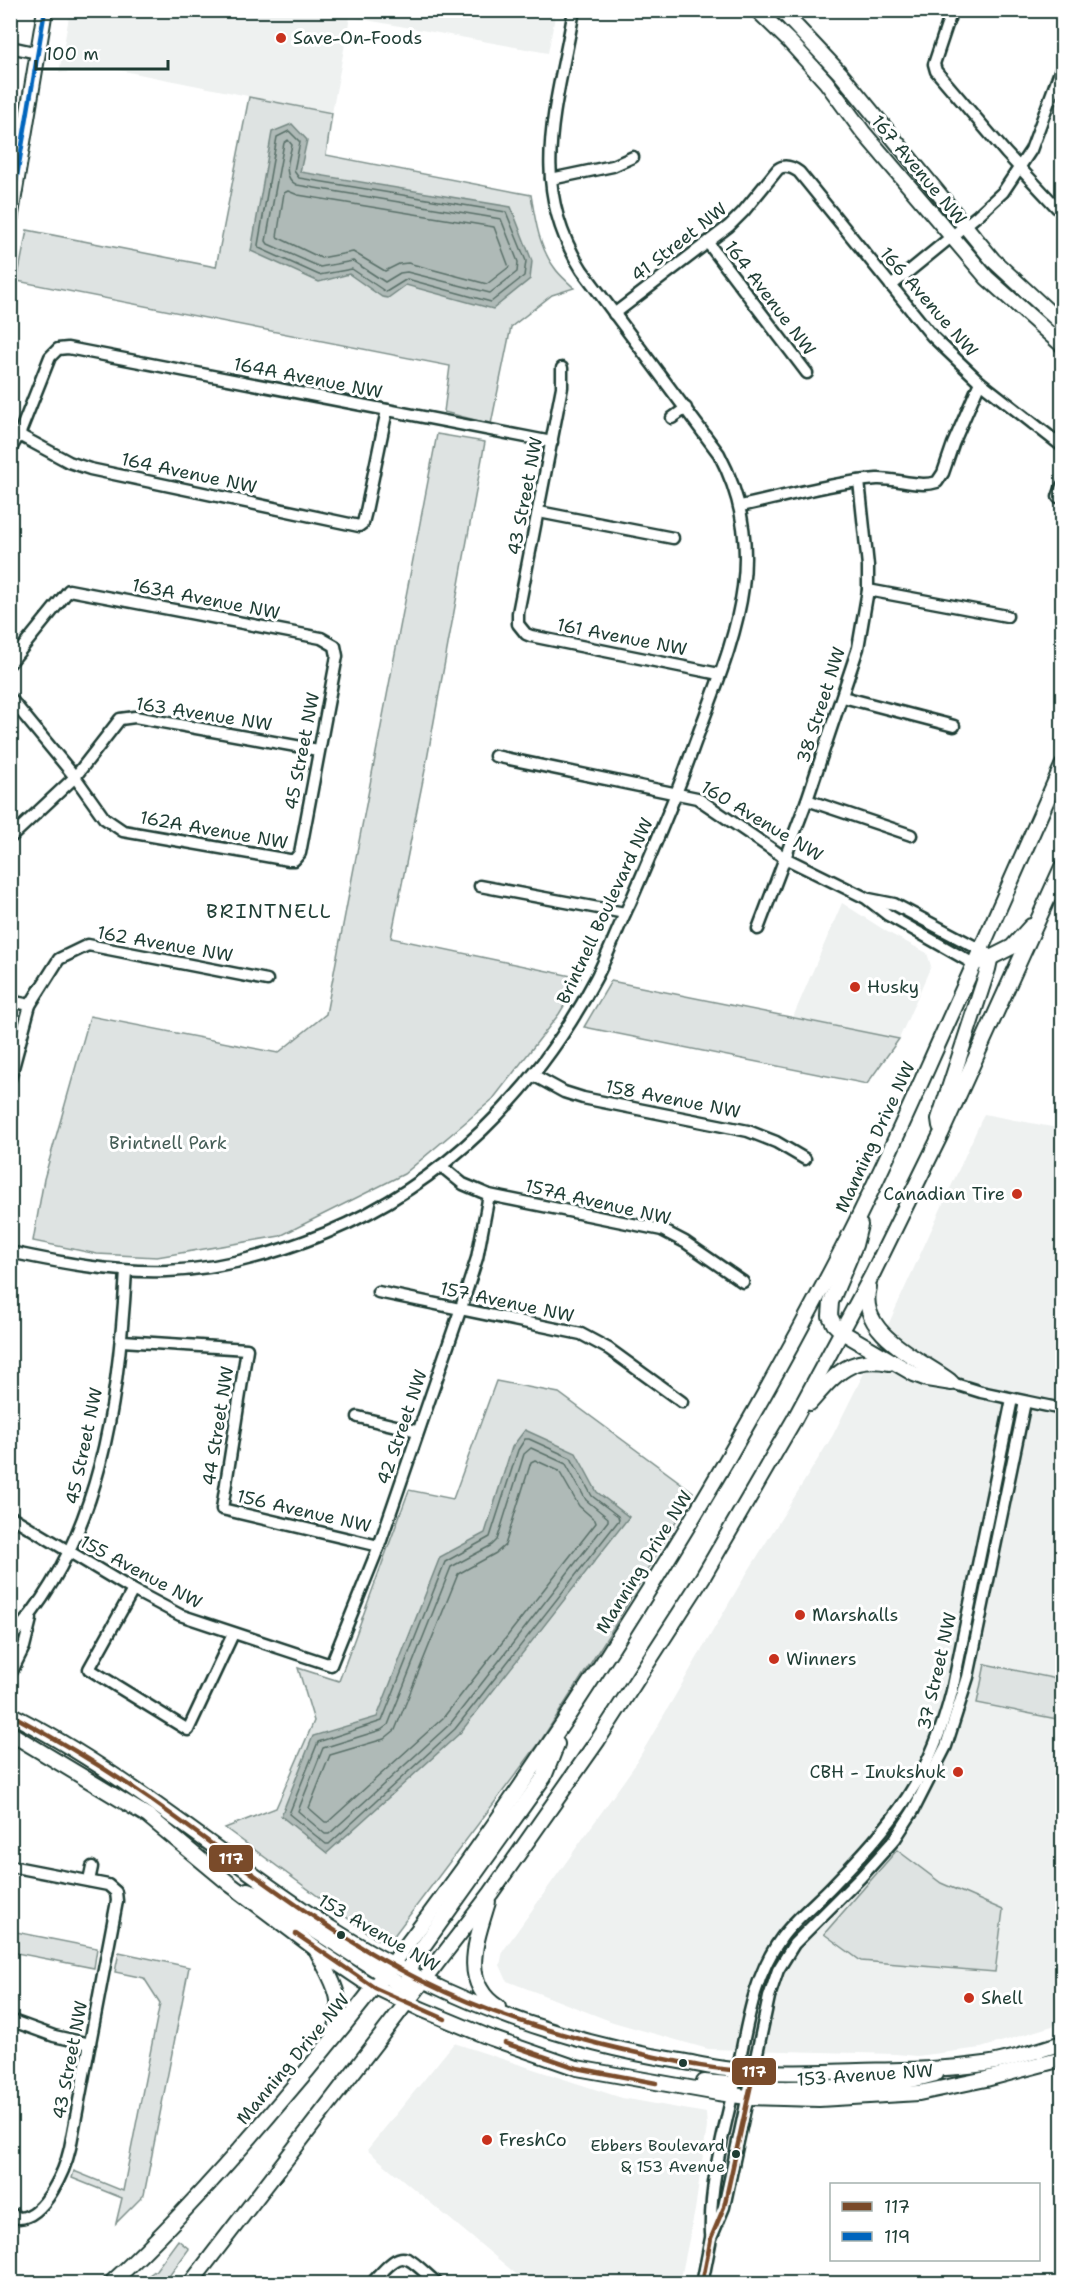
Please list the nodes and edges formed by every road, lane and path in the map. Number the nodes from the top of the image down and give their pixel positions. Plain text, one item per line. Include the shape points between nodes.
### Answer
1 (45, 10) edge
2 (574, 10) edge
3 (757, 10) edge
4 (781, 10) edge
5 (952, 10) edge
6 (10, 48) edge
7 (38, 53) junction
8 (1062, 66) edge
9 (633, 158) dead end
10 (785, 166) joint
11 (1020, 168) junction
12 (551, 179) junction
13 (1062, 213) edge
14 (10, 220) edge
15 (957, 232) junction
16 (708, 243) junction
17 (891, 286) junction
18 (614, 314) junction
19 (1062, 324) edge
20 (1062, 345) edge
21 (562, 368) dead end
22 (807, 374) dead end
23 (980, 382) junction
24 (686, 408) junction
25 (387, 410) junction
26 (672, 418) dead end
27 (19, 435) junction
28 (552, 442) junction
29 (1062, 446) edge
30 (10, 450) edge
31 (860, 481) junction
32 (1062, 486) edge
33 (1058, 497) dead end
34 (741, 506) junction
35 (539, 512) junction
36 (673, 538) dead end
37 (868, 590) junction
38 (1007, 616) dead end
39 (521, 629) joint
40 (335, 646) joint
41 (10, 663) edge
42 (719, 674) junction
43 (843, 697) junction
44 (10, 698) edge
45 (954, 726) dead end
46 (318, 750) junction
47 (495, 756) dead end
48 (1062, 766) edge
49 (75, 777) junction
50 (677, 793) junction
51 (807, 800) junction
52 (910, 835) dead end
53 (10, 838) edge
54 (785, 858) junction
55 (294, 860) joint
56 (1062, 867) edge
57 (480, 886) dead end
58 (866, 898) junction
59 (625, 913) junction
60 (1041, 916) junction
61 (758, 929) dead end
62 (986, 955) junction
63 (974, 964) junction
64 (267, 980) dead end
65 (10, 1001) edge
66 (30, 1005) junction
67 (533, 1075) junction
68 (10, 1079) edge
69 (941, 1134) junction
70 (805, 1159) dead end
71 (441, 1166) junction
72 (489, 1195) junction
73 (864, 1205) junction
74 (10, 1252) edge
75 (126, 1271) junction
76 (872, 1275) junction
77 (743, 1282) dead end
78 (378, 1292) dead end
79 (461, 1308) junction
80 (842, 1332) junction
81 (122, 1341) junction
82 (899, 1366) junction
83 (952, 1383) junction
84 (1012, 1399) junction
85 (682, 1402) dead end
86 (1025, 1402) junction
87 (1062, 1409) edge
88 (358, 1417) dead end
89 (794, 1420) junction
90 (417, 1431) junction
91 (222, 1509) joint
92 (10, 1516) edge
93 (379, 1546) junction
94 (69, 1551) junction
95 (134, 1590) junction
96 (32, 1616) junction
97 (233, 1634) junction
98 (10, 1640) edge
99 (331, 1665) joint
100 (10, 1675) edge
101 (10, 1714) edge
102 (567, 1718) junction
103 (10, 1733) edge
104 (10, 1866) edge
105 (92, 1867) dead end
106 (89, 1881) junction
107 (231, 1885) junction
108 (491, 1893) junction
109 (316, 1949) junction
110 (388, 1970) junction
111 (408, 1980) junction
112 (423, 1982) junction
113 (375, 1988) junction
114 (407, 2003) junction
115 (10, 2020) edge
116 (525, 2024) junction
117 (1062, 2043) edge
118 (90, 2044) junction
119 (322, 2055) junction
120 (1062, 2059) edge
121 (957, 2067) junction
122 (754, 2071) junction
123 (735, 2082) junction
124 (748, 2093) junction
125 (15, 2215) edge
126 (711, 2238) junction
127 (193, 2279) edge
128 (110, 2283) edge
129 (371, 2283) edge
130 (438, 2283) edge
131 (702, 2283) edge

1 - 7 main road
2 - 12 street, Brintnell Boulevard NW via 549,152
3 - 15 main road, 167 Avenue NW via 790,42 863,132
4 - 15 main road, 167 Avenue NW via 840,73
5 - 11 street via 934,64 936,71
6 - 7 street
7 - 14 main road
8 - 11 street via 1038,134
9 - 12 street
10 - 16 street, 41 Street NW via 774,172 743,212
10 - 17 street, 166 Avenue NW via 799,172
11 - 13 street
11 - 15 street via 1003,192
12 - 18 street, Brintnell Boulevard NW via 560,229 570,251
15 - 17 street
15 - 19 main road, 167 Avenue NW
15 - 20 main road, 167 Avenue NW via 1003,294
16 - 18 street, 41 Street NW
16 - 22 street, 164 Avenue NW
17 - 23 street, 166 Avenue NW via 932,336
18 - 24 street, Brintnell Boulevard NW
21 - 28 street, 43 Street NW
23 - 29 street, 166 Avenue NW
23 - 31 street via 937,482
24 - 26 street
24 - 34 street, Brintnell Boulevard NW via 719,454
25 - 27 street, 164A Avenue NW via 68,348 58,349 50,357
25 - 27 street, 164 Avenue NW via 366,511 359,526 90,469
25 - 28 street, 164A Avenue NW
27 - 30 street
28 - 35 street, 43 Street NW
31 - 34 street
31 - 37 street, 38 Street NW
32 - 33 street
34 - 42 street, Brintnell Boulevard NW via 744,588
35 - 36 street
35 - 39 street, 43 Street NW via 518,613
37 - 38 street
37 - 43 street, 38 Street NW via 858,648
39 - 42 street, 161 Avenue NW via 531,636
40 - 41 street, 163A Avenue NW via 321,638 69,590
40 - 46 street, 45 Street NW via 337,656
42 - 50 street, Brintnell Boulevard NW
43 - 45 street
43 - 51 street, 38 Street NW
44 - 49 street, 162A Avenue NW
46 - 49 street, 163 Avenue NW via 135,717 120,719
46 - 55 street, 45 Street NW via 300,853
47 - 50 street, 160 Avenue NW
48 - 62 main road
49 - 53 street
49 - 55 street, 162A Avenue NW via 104,818 123,831
50 - 54 street, 160 Avenue NW via 706,803
50 - 59 street, Brintnell Boulevard NW
51 - 52 street
51 - 54 street, 38 Street NW
54 - 58 street, 160 Avenue NW
54 - 61 street, 38 Street NW
56 - 60 main road
57 - 59 street
58 - 62 street, 160 Avenue NW via 894,904
58 - 63 street, 160 Avenue NW via 888,915
59 - 67 street, Brintnell Boulevard NW via 588,993
60 - 62 main road via 1012,947
60 - 69 main road
62 - 63 main road
62 - 69 main road via 986,976 939,1119
63 - 73 main road, Manning Drive NW
64 - 66 street, 162 Avenue NW via 88,945 59,959
65 - 66 street
66 - 68 street
67 - 70 street, 158 Avenue NW via 583,1098 748,1131
67 - 71 street, Brintnell Boulevard NW via 493,1121
69 - 76 main road
71 - 72 street, 157A Avenue NW via 463,1184
71 - 75 street, Brintnell Boulevard NW via 406,1191 343,1226 278,1251 210,1267
72 - 77 street, 157A Avenue NW via 662,1230
72 - 79 street, 42 Street NW via 477,1258
73 - 80 main road via 855,1245 831,1302 830,1316
73 - 102 main road, Manning Drive NW via 779,1367 667,1562
74 - 75 street, Brintnell Boulevard NW
75 - 81 street, 45 Street NW
76 - 80 main road
76 - 83 main road via 867,1293 877,1326 898,1348
78 - 79 street, 157 Avenue NW
79 - 85 street, 157 Avenue NW via 581,1334 609,1349
79 - 90 street, 42 Street NW
80 - 82 main road
80 - 89 main road
81 - 91 street, 44 Street NW via 248,1349
81 - 94 street, 45 Street NW via 97,1479
82 - 83 main road via 927,1379
82 - 89 main road via 875,1361 841,1370
83 - 84 street
84 - 86 street
84 - 123 street, 37 Street NW via 952,1691 937,1742 897,1814 774,1949 753,1997
86 - 87 street
86 - 122 street, 37 Street NW via 968,1677 946,1746 913,1811 889,1847 784,1957 773,1983
88 - 90 street
89 - 108 main road via 640,1677
90 - 93 street, 42 Street NW
91 - 93 street, 156 Avenue NW
92 - 94 street, 155 Avenue NW
93 - 99 street, 42 Street NW
94 - 95 street, 155 Avenue NW
94 - 96 street, 45 Street NW
95 - 97 street, 155 Avenue NW via 180,1615
95 - 97 street via 89,1669 188,1730
96 - 98 street, 45 Street NW
96 - 100 street, 45 Street NW via 24,1647
97 - 99 street, 155 Avenue NW
101 - 110 main road, 153 Avenue NW via 112,1772
102 - 110 main road, Manning Drive NW
102 - 111 main road via 544,1777 418,1954
103 - 107 main road, 153 Avenue NW via 148,1816
104 - 106 street
105 - 106 street
106 - 118 street, 43 Street NW via 108,1886 117,1894
107 - 109 main road, 153 Avenue NW
107 - 110 main road via 256,1893
108 - 112 main road
108 - 116 main road via 476,1940 477,1985 487,1999
109 - 113 main road, 153 Avenue NW
109 - 119 main road via 337,1990 340,2005 335,2034
110 - 111 main road
110 - 113 main road, Manning Drive NW
111 - 112 main road
111 - 114 main road
112 - 114 main road
112 - 116 main road, 153 Avenue NW
113 - 114 main road, 153 Avenue NW
113 - 119 main road, Manning Drive NW
114 - 123 main road, 153 Avenue NW via 577,2068
114 - 127 main road
115 - 118 street
116 - 123 main road, 153 Avenue NW
117 - 121 main road, 153 Avenue NW via 1022,2056
118 - 125 street, 43 Street NW via 63,2170 40,2205 27,2217
119 - 128 main road, Manning Drive NW via 191,2203
120 - 124 main road, 153 Avenue NW via 919,2092 819,2099
121 - 122 main road, 153 Avenue NW
121 - 124 main road via 916,2079
122 - 123 main road
122 - 124 street, 37 Street NW
123 - 124 main road, 153 Avenue NW
123 - 126 street, 37 Street NW via 710,2206
124 - 126 street, 37 Street NW via 724,2207
126 - 131 street
129 - 130 street via 399,2258 410,2260

